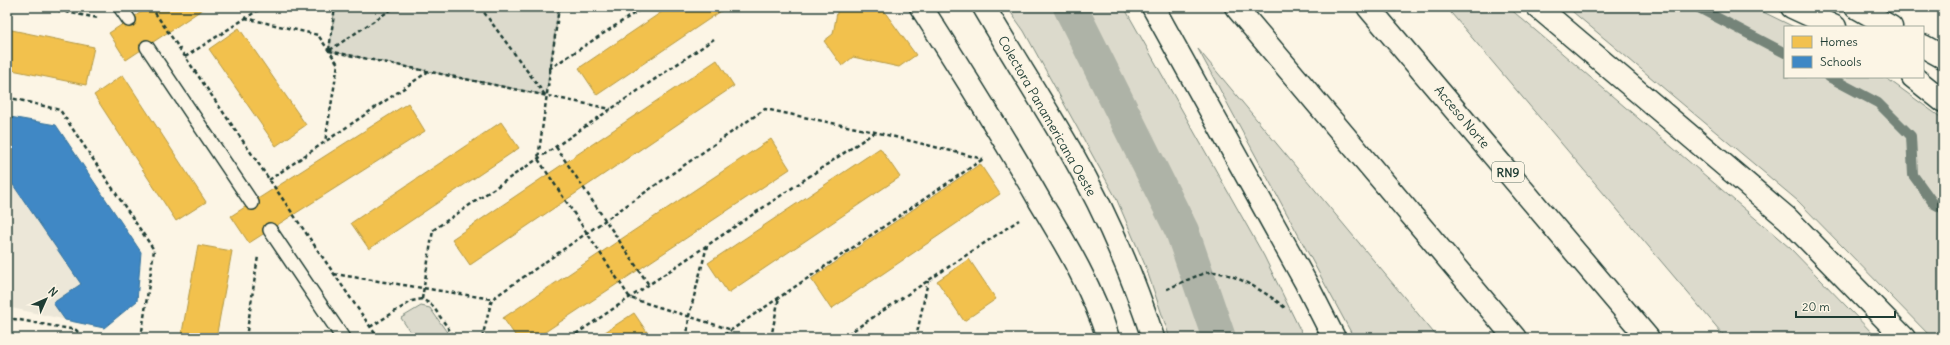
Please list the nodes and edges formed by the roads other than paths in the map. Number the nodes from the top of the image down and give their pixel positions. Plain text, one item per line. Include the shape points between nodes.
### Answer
1 (120, 7) edge
2 (920, 7) edge
3 (984, 7) edge
4 (1153, 7) edge
5 (1236, 7) edge
6 (1368, 7) edge
7 (1538, 7) edge
8 (1792, 7) edge
9 (1856, 7) edge
10 (129, 20) dead end
11 (1833, 26) edge
12 (1889, 26) edge
13 (146, 46) dead end
14 (1924, 47) edge
15 (1943, 58) edge
16 (1914, 78) edge
17 (1943, 101) edge
18 (252, 203) dead end
19 (270, 230) dead end
20 (343, 338) edge
21 (1108, 338) edge
22 (1153, 338) edge
23 (1334, 338) edge
24 (1515, 338) edge
25 (1648, 338) edge
26 (1904, 338) edge

1 - 10 lane
2 - 21 main road via 980,98 1070,251 1103,321
3 - 22 main road, Colectora Panamericana Oeste via 1070,150 1135,285
4 - 23 main road
5 - 24 main road
6 - 25 main road, Acceso Norte / RN9
7 - 26 main road via 1788,219
8 - 11 main road
9 - 12 main road
13 - 18 lane
14 - 15 main road
16 - 17 main road
19 - 20 lane

